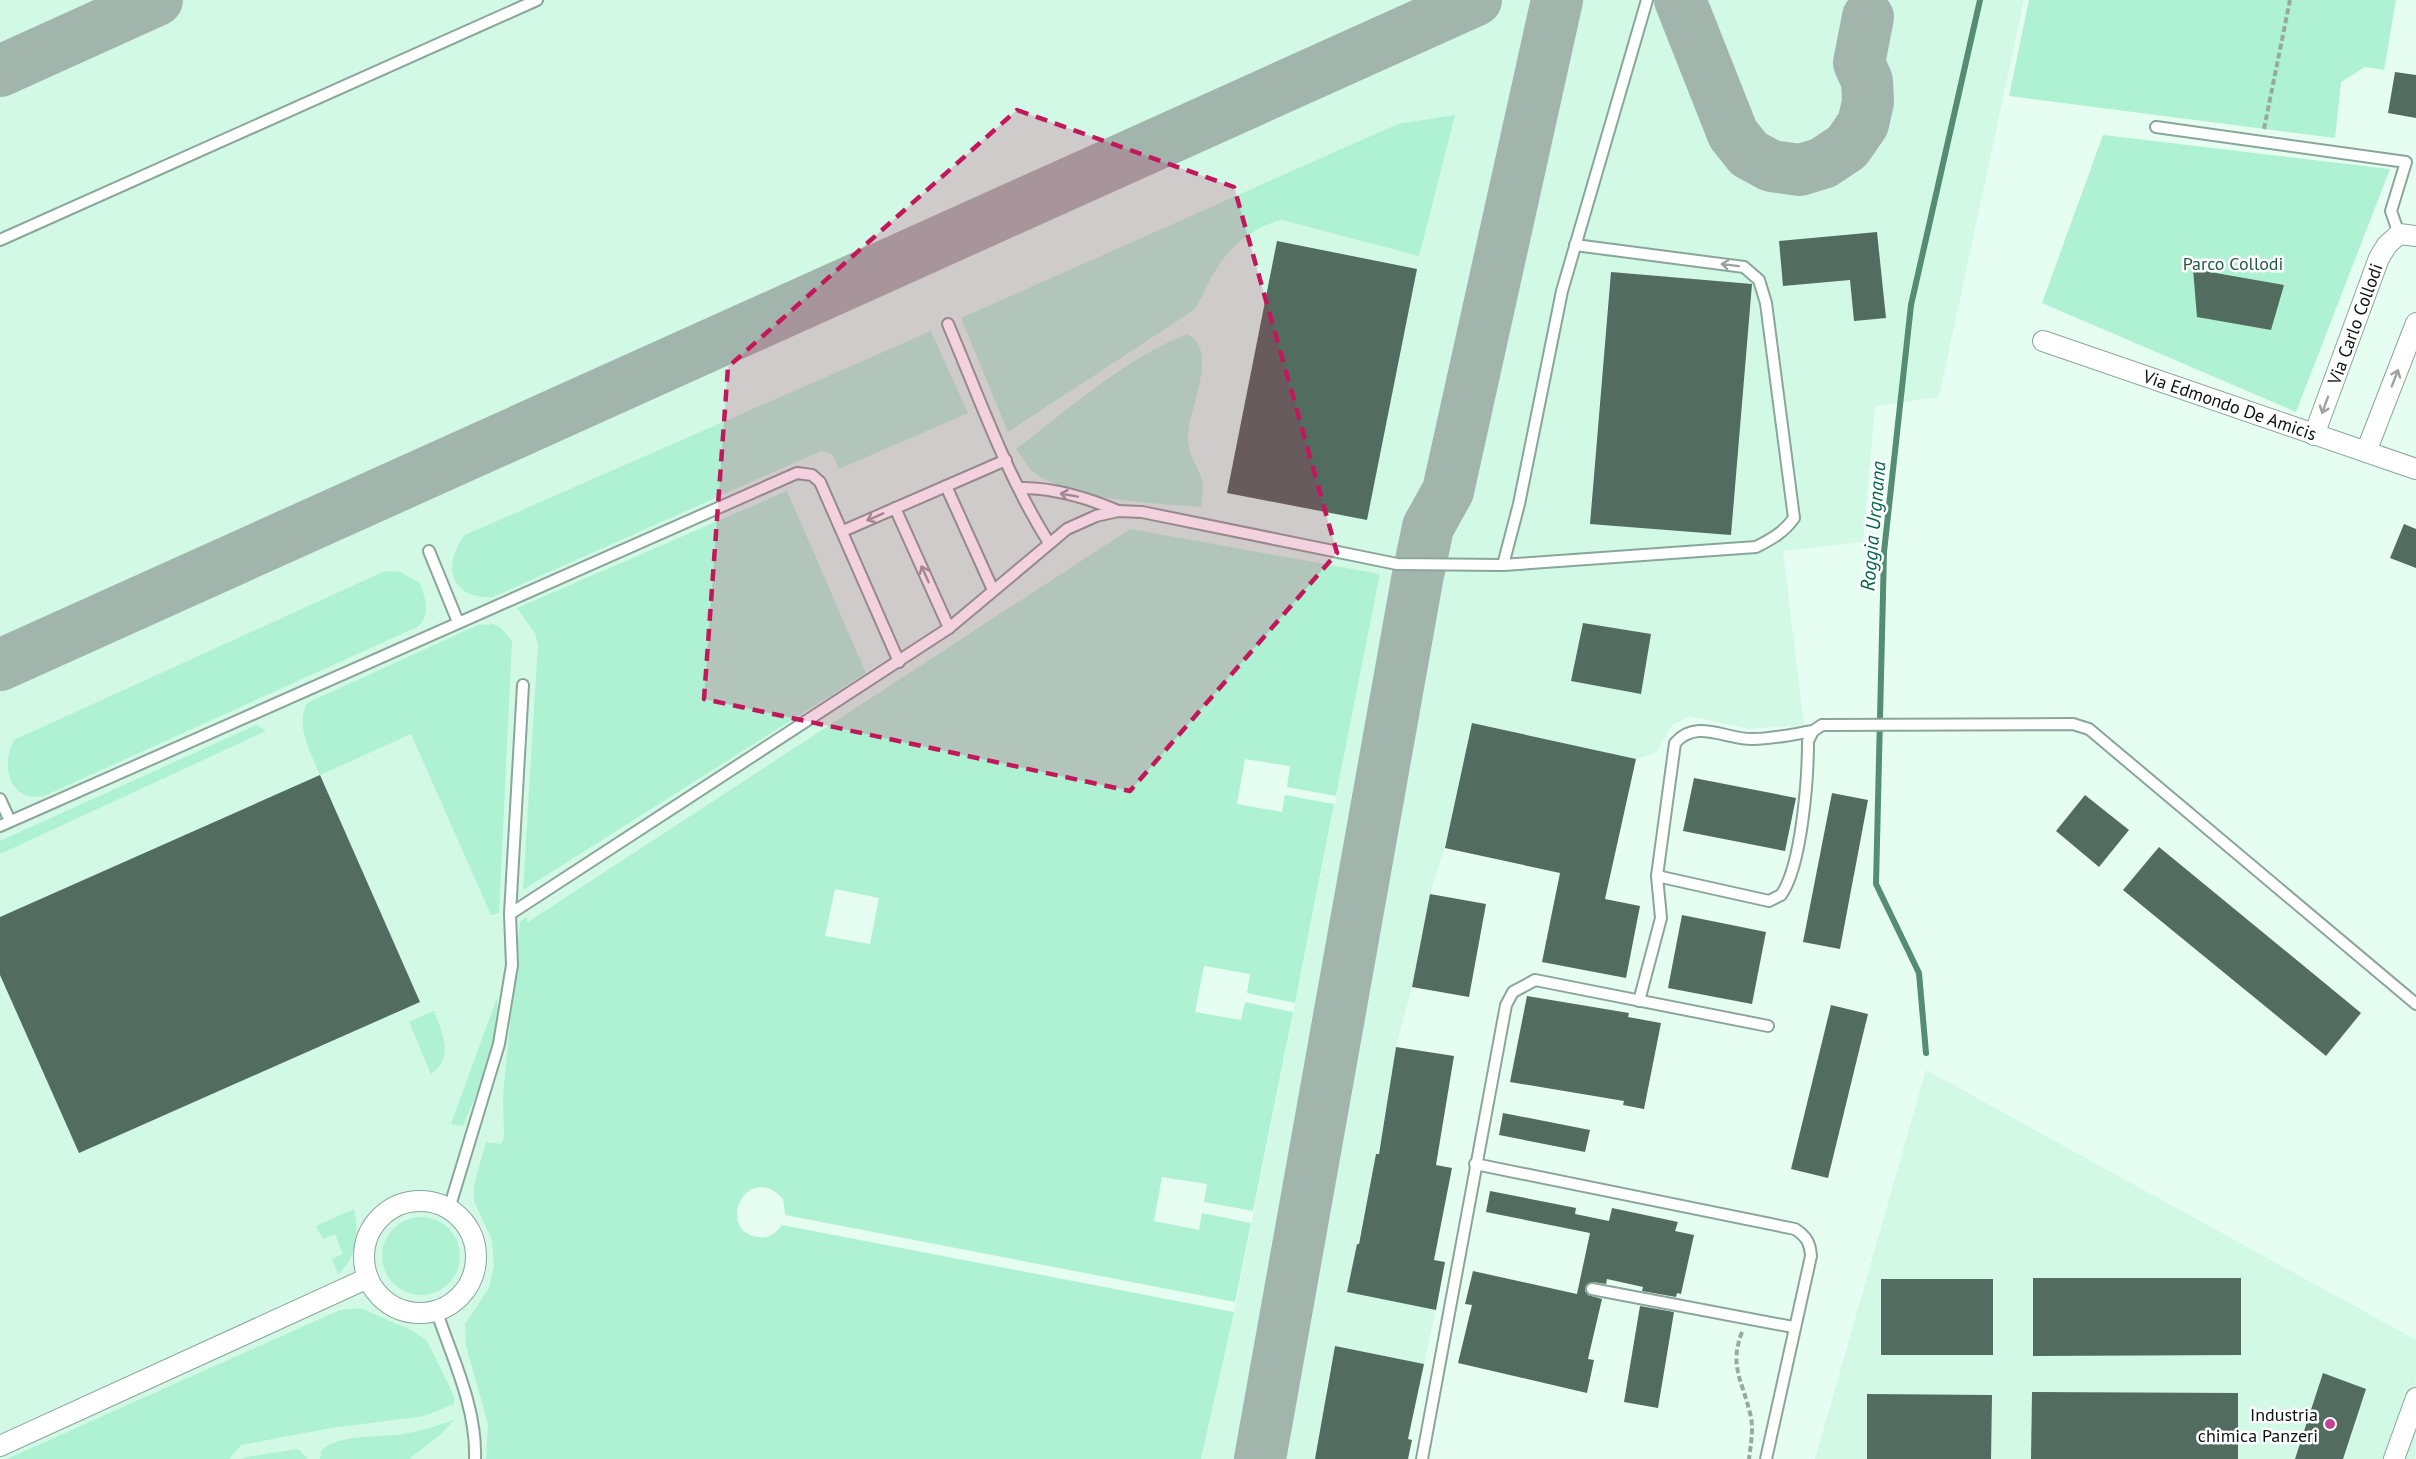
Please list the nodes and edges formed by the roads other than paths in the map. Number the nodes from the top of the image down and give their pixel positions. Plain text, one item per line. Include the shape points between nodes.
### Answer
1 (537, 0) edge
2 (1647, 0) edge
3 (2157, 127) dead end
4 (2408, 235) edge
5 (0, 240) edge
6 (1575, 245) junction
7 (2416, 323) edge
8 (948, 324) dead end
9 (2043, 341) dead end
10 (2314, 435) junction
11 (2366, 452) junction
12 (1006, 460) junction
13 (2416, 469) edge
14 (946, 486) junction
15 (1020, 488) junction
16 (896, 508) junction
17 (1118, 511) junction
18 (843, 531) junction
19 (1049, 543) junction
20 (429, 551) dead end
21 (1503, 565) junction
22 (993, 590) junction
23 (458, 621) junction
24 (949, 628) junction
25 (899, 662) junction
26 (523, 685) dead end
27 (1813, 731) junction
28 (0, 799) edge
29 (5, 823) edge
30 (1657, 876) junction
31 (510, 914) junction
32 (1640, 1000) junction
33 (2416, 1004) edge
34 (1768, 1026) dead end
35 (1475, 1164) junction
36 (449, 1209) junction
37 (368, 1278) junction
38 (1592, 1288) dead end
39 (436, 1310) junction
40 (1794, 1327) junction
41 (2416, 1398) edge
42 (0, 1446) edge
43 (475, 1459) edge
44 (1422, 1459) edge
45 (1766, 1459) edge
46 (2394, 1459) edge

1 - 5 lane
2 - 6 lane
3 - 4 lane via 2406,162 2391,211
4 -> 10 street, Via Carlo Collodi via 2387,245 2379,258
6 - 21 lane
21 -> 6 lane via 1756,546 1785,530 1794,518 1766,303 1759,280 1744,267
11 -> 7 street
8 - 12 lane
9 - 10 street, Via Edmondo De Amicis
10 - 11 street, Via Edmondo De Amicis
11 - 13 street, Via Edmondo De Amicis
12 - 14 lane
12 - 15 lane
14 - 16 lane
14 - 22 lane
17 -> 15 lane via 1096,501 1038,487
15 - 19 lane
16 -> 18 lane
24 -> 16 lane
17 - 19 lane via 1078,523
17 - 21 lane via 1142,512 1397,564
18 - 23 lane via 820,482 812,475 797,473
18 - 25 lane
19 - 22 lane
20 - 23 lane
22 - 24 lane
23 - 29 lane
24 - 25 lane
25 - 31 lane
26 - 31 lane
27 - 30 lane via 1752,740 1702,730 1683,734 1675,743
27 - 30 lane via 1808,741 1794,863 1781,895 1769,901
27 - 33 lane via 1822,725 1876,723 2073,724 2088,729
28 - 29 lane
30 - 32 lane via 1661,918
31 - 36 lane via 512,965 499,1044
32 - 34 lane
32 - 35 lane via 1535,980 1513,992 1506,1005
35 - 40 lane via 1795,1229 1806,1236 1811,1256
35 - 44 lane
36 - 37 street via 412,1201 379,1218 365,1247
36 - 39 street via 473,1238 476,1263 462,1292
37 - 39 street via 391,1305 413,1312
37 - 42 street
38 - 40 lane
39 - 43 lane via 474,1429
40 - 45 lane
41 - 46 street

